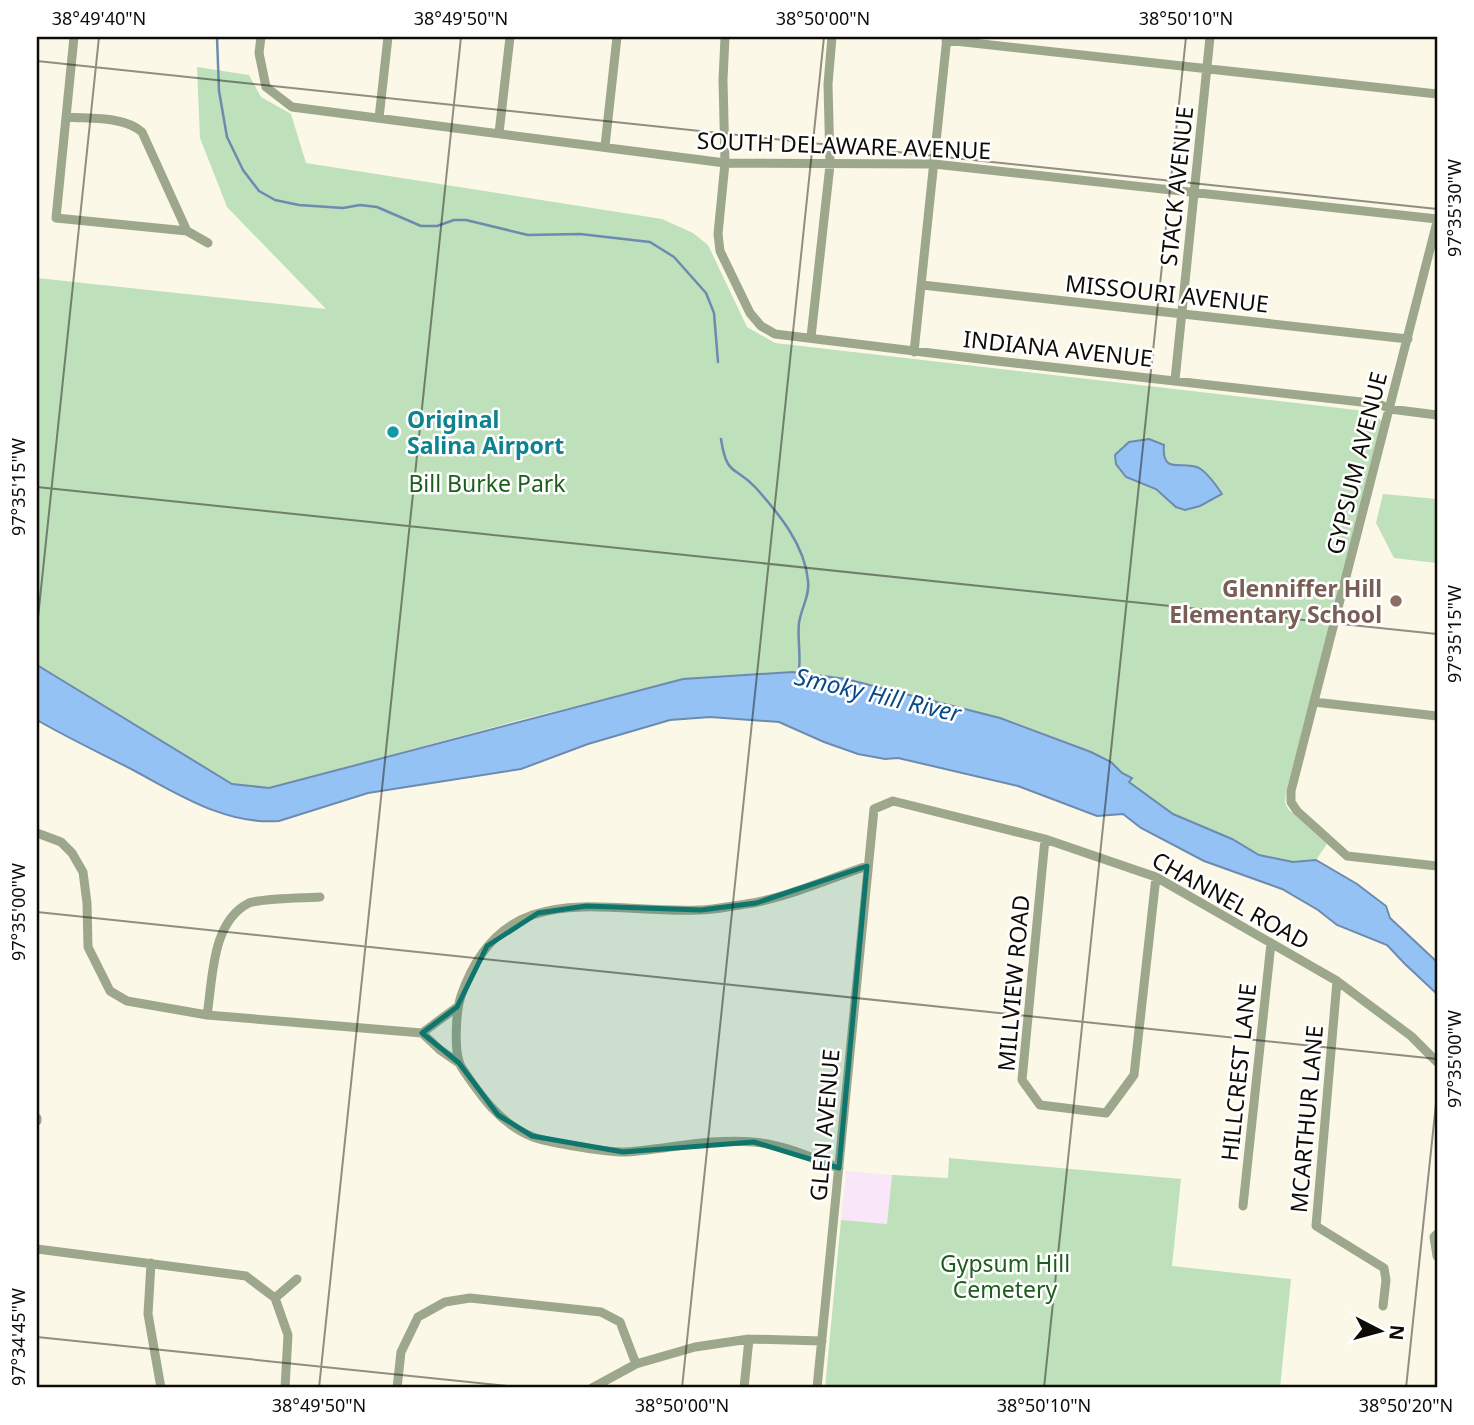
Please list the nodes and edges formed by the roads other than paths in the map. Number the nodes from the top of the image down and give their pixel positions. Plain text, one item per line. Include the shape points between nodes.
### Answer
1 (74, 37) edge
2 (261, 37) edge
3 (388, 37) edge
4 (510, 37) edge
5 (617, 37) edge
6 (726, 37) edge
7 (832, 37) edge
8 (1210, 37) edge
9 (947, 38) edge
10 (1207, 67) junction
11 (1437, 94) edge
12 (67, 117) junction
13 (379, 118) junction
14 (499, 133) junction
15 (605, 146) junction
16 (725, 163) junction
17 (934, 164) junction
18 (830, 165) junction
19 (1195, 192) junction
20 (1437, 220) edge
21 (187, 230) junction
22 (208, 243) dead end
23 (1432, 266) edge
24 (922, 285) junction
25 (1182, 314) junction
26 (811, 337) junction
27 (1408, 339) junction
28 (914, 352) junction
29 (1175, 380) junction
30 (1390, 409) junction
31 (1437, 415) edge
32 (1314, 702) junction
33 (1437, 716) edge
34 (37, 833) edge
35 (1045, 839) junction
36 (867, 866) junction
37 (1437, 866) edge
38 (1156, 877) junction
39 (320, 897) dead end
40 (1271, 943) junction
41 (1337, 981) junction
42 (457, 1007) junction
43 (207, 1015) junction
44 (422, 1034) junction
45 (1437, 1062) edge
46 (459, 1063) junction
47 (839, 1168) junction
48 (1244, 1206) dead end
49 (1437, 1234) edge
50 (37, 1250) edge
51 (1437, 1256) edge
52 (151, 1263) junction
53 (297, 1279) dead end
54 (275, 1298) junction
55 (1382, 1306) dead end
56 (749, 1339) junction
57 (822, 1341) junction
58 (636, 1364) junction
59 (160, 1388) edge
60 (285, 1388) edge
61 (397, 1388) edge
62 (592, 1388) edge
63 (744, 1388) edge
64 (817, 1388) edge

1 - 12 street
2 - 13 street, SOUTH DELAWARE AVENUE via 266,87 292,107
3 - 13 street
4 - 14 street
5 - 15 street
6 - 16 street
7 - 18 street
8 - 10 street, STACK AVENUE
9 - 10 street
9 - 17 street
10 - 11 street
10 - 19 street, STACK AVENUE
12 - 21 street via 124,122 142,132
12 - 21 street via 56,218
13 - 14 street, SOUTH DELAWARE AVENUE
14 - 15 street, SOUTH DELAWARE AVENUE
15 - 16 street, SOUTH DELAWARE AVENUE
16 - 18 street, SOUTH DELAWARE AVENUE
16 - 26 street, INDIANA AVENUE via 720,251 750,313 775,334
17 - 18 street, SOUTH DELAWARE AVENUE
17 - 19 street, SOUTH DELAWARE AVENUE
17 - 24 street
18 - 26 street
19 - 20 street, SOUTH DELAWARE AVENUE
19 - 25 street, STACK AVENUE
20 - 23 street, GYPSUM AVENUE
21 - 22 street
23 - 27 street, GYPSUM AVENUE
24 - 25 street, MISSOURI AVENUE
24 - 28 street
25 - 27 street, MISSOURI AVENUE
25 - 29 street, STACK AVENUE
26 - 28 street, INDIANA AVENUE
27 - 30 street, GYPSUM AVENUE
28 - 29 street, INDIANA AVENUE
29 - 30 street, INDIANA AVENUE
30 - 31 street, INDIANA AVENUE
30 - 32 street, GYPSUM AVENUE
32 - 33 street
32 - 37 street, GYPSUM AVENUE via 1291,791 1297,811 1347,856
34 - 43 street via 61,842 83,872 88,947 110,991 127,1001
35 - 36 street, CHANNEL ROAD via 892,801 874,808
35 - 38 street, CHANNEL ROAD
35 - 38 street, MILLVIEW ROAD via 1022,1080 1040,1105 1106,1113 1134,1075
36 - 42 street via 756,903 701,910 559,907 538,913 508,928 487,946 473,965
36 - 47 street, GLEN AVENUE
38 - 40 street, CHANNEL ROAD
39 - 43 street via 250,902 232,917 220,935
40 - 41 street, CHANNEL ROAD
40 - 48 street, HILLCREST LANE
41 - 45 street, CHANNEL ROAD via 1411,1036
41 - 55 street, MCARTHUR LANE via 1316,1226 1384,1268 1387,1280
42 - 44 street
42 - 46 street
43 - 44 street
44 - 46 street
46 - 47 street via 498,1115 532,1136 623,1152 754,1142
47 - 57 street, GLEN AVENUE
49 - 51 street
50 - 52 street
52 - 54 street via 246,1276
52 - 59 street via 148,1314
53 - 54 street
54 - 60 street via 288,1335
56 - 57 street
56 - 58 street via 695,1347
56 - 63 street
57 - 64 street, GLEN AVENUE
58 - 61 street via 620,1322 601,1312 470,1298 445,1302 418,1317 401,1352
58 - 62 street

